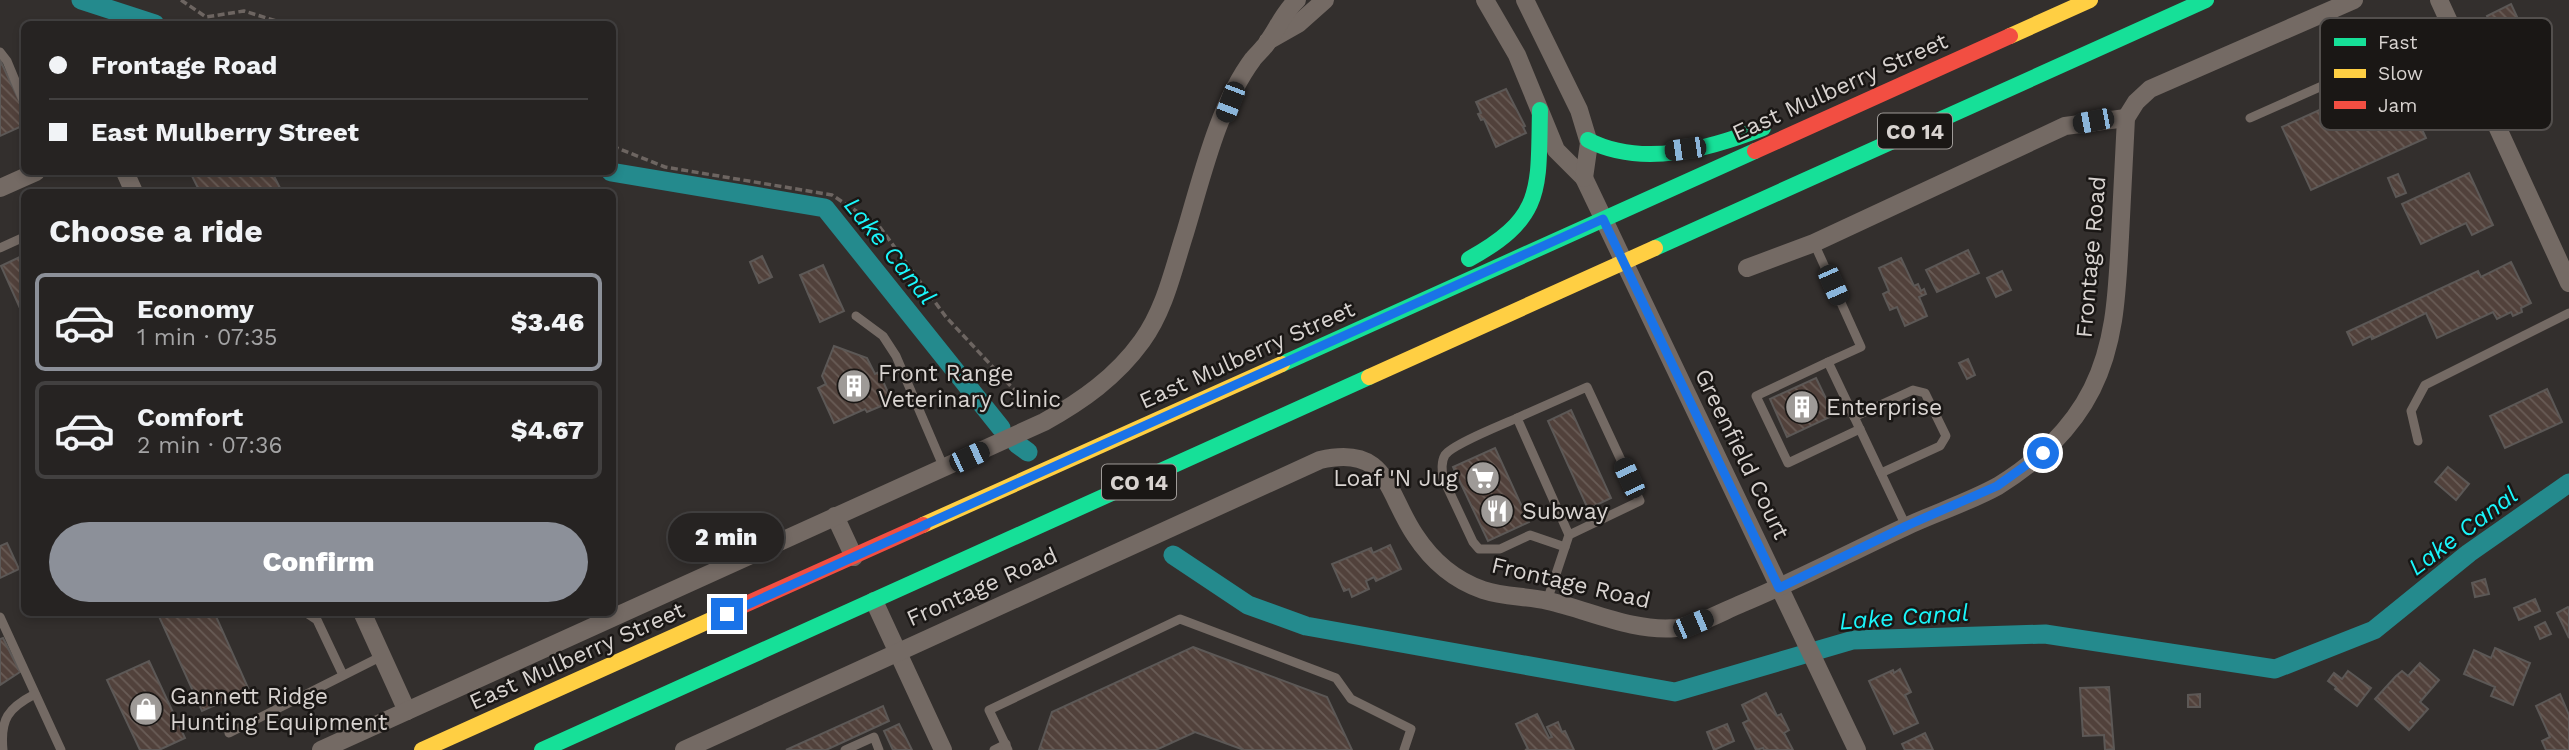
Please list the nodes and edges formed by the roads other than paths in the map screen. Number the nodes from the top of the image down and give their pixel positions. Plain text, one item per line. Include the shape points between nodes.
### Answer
1 (1297, 0) edge
2 (1325, 0) edge
3 (1485, 0) edge
4 (1525, 0) edge
5 (2090, 0) edge
6 (2206, 0) edge
7 (2354, 0) edge
8 (2439, 0) edge
9 (2447, 18) edge
10 (1268, 41) junction
11 (0, 52) edge
12 (1949, 64) junction
13 (1874, 79) dead end
14 (2320, 87) edge
15 (21, 95) edge
16 (1540, 110) junction
17 (2126, 118) junction
18 (2250, 118) dead end
19 (1780, 121) dead end
20 (2498, 130) edge
21 (1588, 140) junction
22 (29, 175) edge
23 (1584, 178) junction
24 (0, 188) edge
25 (1603, 219) junction
26 (21, 238) edge
27 (1814, 243) junction
28 (0, 248) edge
29 (1623, 263) junction
30 (1459, 264) dead end
31 (1747, 268) dead end
32 (2569, 284) edge
33 (2569, 313) edge
34 (856, 316) dead end
35 (1325, 328) dead end
36 (1828, 362) junction
37 (1272, 369) junction
38 (1854, 417) junction
39 (1517, 418) junction
40 (1860, 429) junction
41 (2418, 442) dead end
42 (944, 468) junction
43 (1881, 473) junction
44 (835, 516) junction
45 (1906, 526) junction
46 (1569, 535) junction
47 (1565, 547) junction
48 (854, 557) junction
49 (1779, 588) junction
50 (874, 601) junction
51 (1547, 601) junction
52 (311, 616) edge
53 (364, 616) edge
54 (616, 616) edge
55 (616, 616) edge
56 (0, 617) edge
57 (897, 652) junction
58 (382, 656) junction
59 (343, 675) junction
60 (35, 694) junction
61 (407, 711) junction
62 (229, 733) dead end
63 (1007, 747) edge
64 (4, 750) edge
65 (61, 750) edge
66 (321, 750) edge
67 (422, 750) edge
68 (542, 750) edge
69 (684, 750) edge
70 (845, 750) edge
71 (879, 750) edge
72 (943, 750) edge
73 (994, 750) edge
74 (1404, 750) edge
75 (1857, 750) edge

1 - 10 street via 1284,12
2 - 10 street via 1298,24
3 - 16 street via 1517,55
4 - 21 street via 1580,110
5 - 12 highway, East Mulberry Street / CO 14
6 - 29 highway, CO 14
7 - 17 street via 2150,89
8 - 9 street
10 - 42 street via 1230,102 1158,316 1130,356 1105,383 1076,404
11 - 15 lane
12 - 13 highway
12 - 25 highway, East Mulberry Street / CO 14
14 - 18 lane
16 - 23 street via 1556,150
16 - 30 highway via 1537,185 1531,207 1519,228 1502,242
17 - 27 street via 2065,126
17 - 45 street, Frontage Road via 2116,304 2108,348 2092,389 2071,424 2043,453 1997,486
19 - 21 highway via 1723,141 1668,151 1612,151
20 - 32 street
21 - 23 street
22 - 24 street
23 - 25 street, Greenfield Court
25 - 29 street, Greenfield Court
25 - 37 highway, East Mulberry Street / CO 14
26 - 28 lane
27 - 31 street
27 - 36 lane via 1861,347
29 - 49 street, Greenfield Court
29 - 50 highway, CO 14
33 - 41 lane via 2425,385 2411,411
34 - 42 lane via 883,336 896,356
35 - 37 highway
36 - 38 lane
36 - 40 lane via 1756,396 1788,463
37 - 48 highway, East Mulberry Street / CO 14
38 - 40 lane
38 - 43 lane via 1913,390 1926,393 1946,436 1940,446
39 - 46 lane
39 - 46 lane via 1587,387 1640,501
39 - 47 lane via 1457,446 1446,455 1443,478 1479,549 1500,549 1531,535
40 - 43 lane
42 - 44 street
43 - 45 lane
44 - 48 street
44 - 55 street
45 - 49 street, Frontage Road
46 - 47 lane
47 - 51 lane
48 - 67 highway, East Mulberry Street / CO 14
49 - 51 street, Frontage Road via 1673,628 1640,626
49 - 75 street, Greenfield Court
50 - 57 street
50 - 68 highway, CO 14
51 - 57 street, Frontage Road via 1484,591 1451,575 1414,534 1382,475 1371,464 1342,455 1320,460
52 - 59 lane
53 - 58 street
54 - 61 street
56 - 60 lane
57 - 69 street, Frontage Road
57 - 72 street
58 - 59 lane
58 - 61 street
59 - 62 lane
60 - 64 lane via 17,703 3,718 0,735
60 - 65 lane
61 - 66 street
63 - 73 lane
63 - 74 lane via 989,710 1180,619 1336,677 1351,699 1411,729
70 - 71 lane via 874,737

